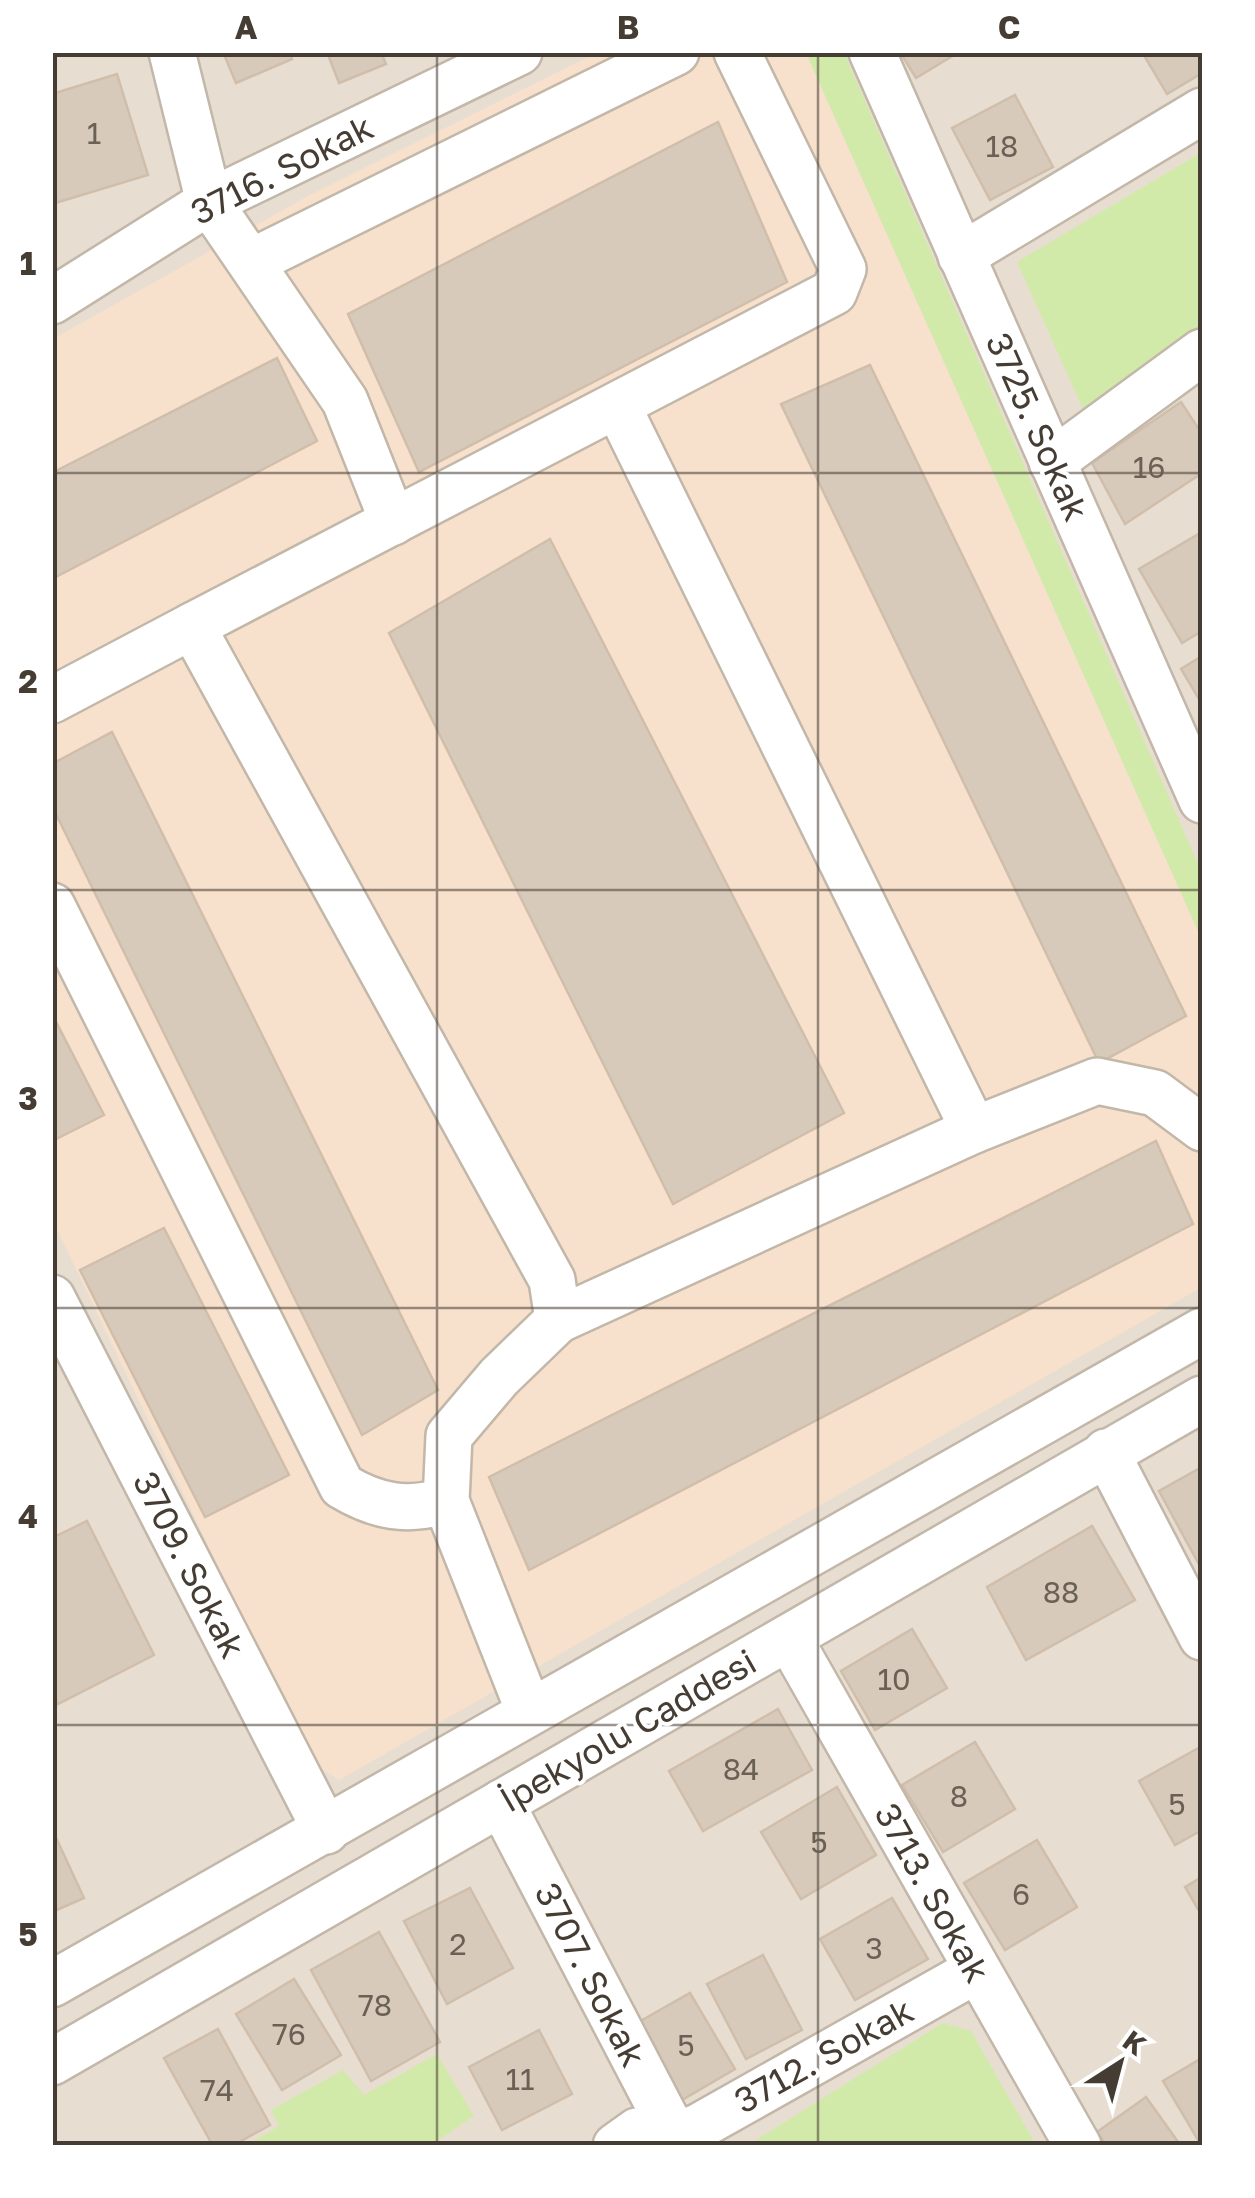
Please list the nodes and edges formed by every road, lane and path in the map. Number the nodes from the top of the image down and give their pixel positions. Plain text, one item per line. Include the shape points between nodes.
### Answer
1 (172, 52) edge
2 (519, 52) edge
3 (676, 52) edge
4 (737, 52) edge
5 (872, 52) edge
6 (465, 65) edge
7 (1202, 111) edge
8 (210, 202) junction
9 (961, 256) junction
10 (250, 262) junction
11 (52, 301) edge
12 (1202, 352) edge
13 (618, 407) junction
14 (1052, 462) junction
15 (393, 522) junction
16 (192, 626) junction
17 (52, 700) edge
18 (1202, 800) edge
19 (52, 906) edge
20 (1202, 1128) edge
21 (974, 1130) junction
22 (52, 1298) edge
23 (558, 1320) junction
24 (1202, 1331) edge
25 (1202, 1399) edge
26 (1106, 1452) junction
27 (446, 1501) junction
28 (1202, 1637) edge
29 (789, 1638) junction
30 (529, 1711) junction
31 (501, 1803) junction
32 (326, 1831) junction
33 (975, 1971) junction
34 (52, 1984) edge
35 (52, 2062) edge
36 (677, 2141) edge
37 (616, 2146) edge
38 (1078, 2146) edge

1 - 8 street
2 - 6 street, 3716. Sokak
3 - 10 street
4 - 13 street via 844,268 842,276 828,298
5 - 9 street, 3725. Sokak
6 - 8 street, 3716. Sokak
7 - 9 street
8 - 10 street
8 - 11 street, 3716. Sokak
9 - 14 street, 3725. Sokak
10 - 15 street via 344,401
12 - 14 street
13 - 15 street
13 - 21 street
14 - 18 street, 3725. Sokak
15 - 16 street
16 - 17 street
16 - 23 street via 552,1280
19 - 27 street via 342,1486 384,1506
20 - 21 street via 1155,1093 1097,1081
21 - 23 street
22 - 32 street, 3709. Sokak
23 - 27 street via 450,1436
24 - 30 street
25 - 26 street, İpekyolu Caddesi
26 - 28 street
26 - 29 street, İpekyolu Caddesi
27 - 30 street
29 - 31 street, İpekyolu Caddesi
29 - 33 street, 3713. Sokak
30 - 32 street
31 - 35 street, İpekyolu Caddesi
31 - 36 street, 3707. Sokak
32 - 34 street
33 - 36 street, 3712. Sokak
33 - 38 street, 3713. Sokak
36 - 37 street, 3712. Sokak via 637,2131

